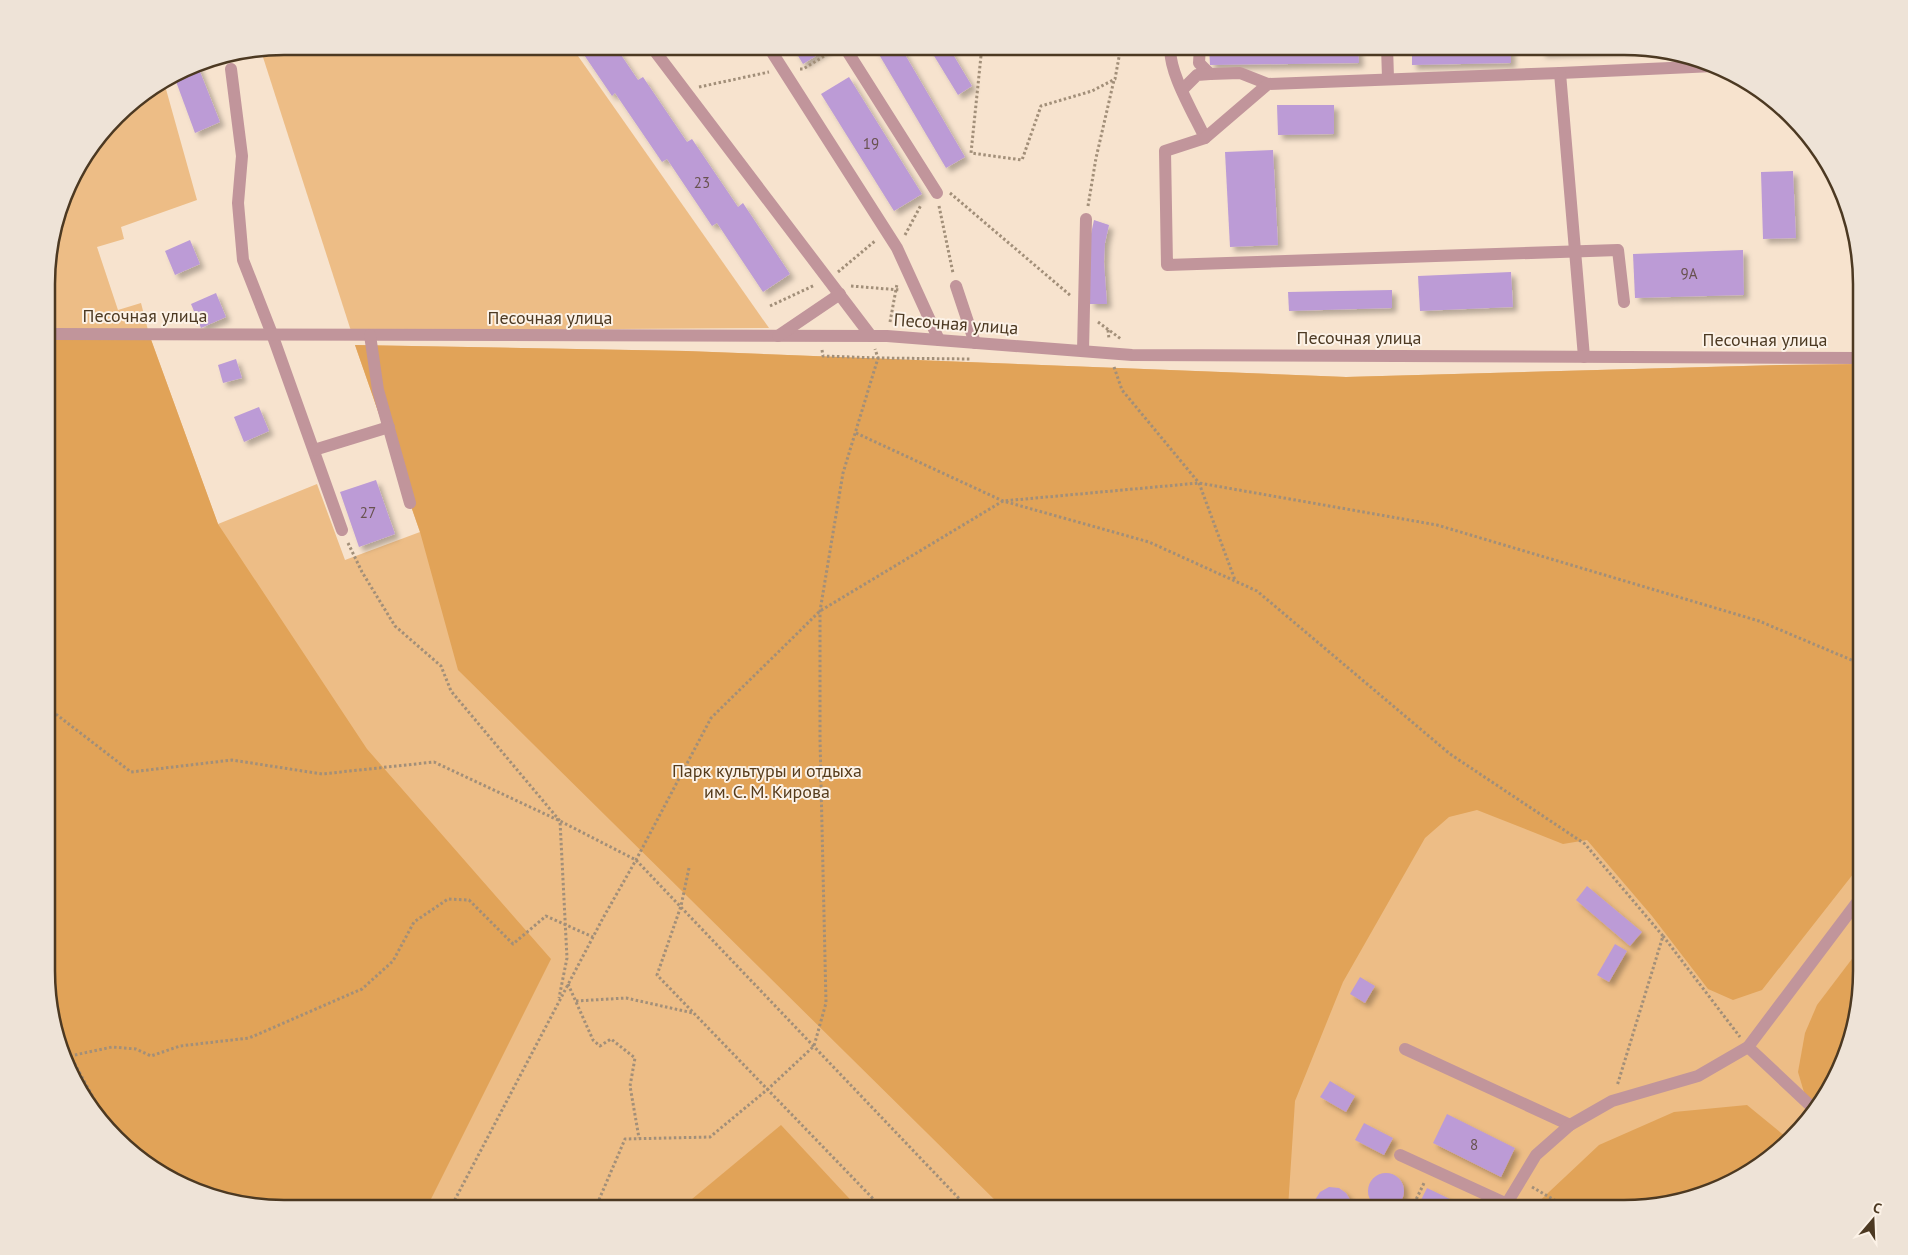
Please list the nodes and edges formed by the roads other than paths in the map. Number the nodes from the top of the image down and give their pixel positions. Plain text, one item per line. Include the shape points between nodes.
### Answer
1 (658, 55) edge
2 (774, 55) edge
3 (843, 55) edge
4 (1169, 55) edge
5 (1199, 55) edge
6 (1387, 55) edge
7 (1697, 67) edge
8 (231, 70) dead end
9 (1560, 73) junction
10 (1210, 74) junction
11 (1388, 78) junction
12 (1268, 84) junction
13 (1182, 90) junction
14 (1205, 138) junction
15 (940, 190) road end
16 (1086, 219) road end
17 (1575, 252) junction
18 (834, 286) junction
19 (956, 286) road end
20 (1624, 302) dead end
21 (55, 334) edge
22 (272, 334) junction
23 (370, 335) junction
24 (778, 336) junction
25 (871, 336) junction
26 (939, 340) junction
27 (975, 343) junction
28 (1083, 351) junction
29 (1584, 356) junction
30 (1853, 358) edge
31 (388, 427) junction
32 (314, 450) junction
33 (410, 503) dead end
34 (342, 530) road end
35 (1853, 908) edge
36 (1748, 1047) junction
37 (1406, 1050) dead end
38 (1809, 1105) edge
39 (1570, 1125) junction
40 (1400, 1155) dead end
41 (1493, 1200) edge
42 (1509, 1200) edge

1 - 18 street
2 - 26 street via 897,248
3 - 15 street
4 - 13 street
5 - 10 street via 1199,63
6 - 11 street
7 - 9 street
8 - 22 street via 242,156 238,203 243,260
9 - 11 street
9 - 17 street
10 - 12 street via 1240,73
10 - 13 street via 1197,75
11 - 12 street
12 - 14 street
13 - 14 street
14 - 17 street via 1165,151 1167,265
16 - 28 street
17 - 20 street via 1618,250
17 - 29 street
18 - 24 street
18 - 25 street
19 - 27 street
21 - 22 street, Песочная улица
22 - 23 street, Песочная улица
22 - 32 street
23 - 24 street, Песочная улица
23 - 31 street via 378,390
24 - 25 street, Песочная улица
25 - 26 street, Песочная улица
26 - 27 street, Песочная улица
27 - 28 street, Песочная улица
28 - 29 street, Песочная улица via 1132,355
29 - 30 street, Песочная улица
31 - 32 street
31 - 33 street
32 - 34 street
35 - 36 street
36 - 38 street
36 - 39 street via 1698,1076 1612,1101
37 - 39 street
39 - 42 street via 1536,1155
40 - 41 street

